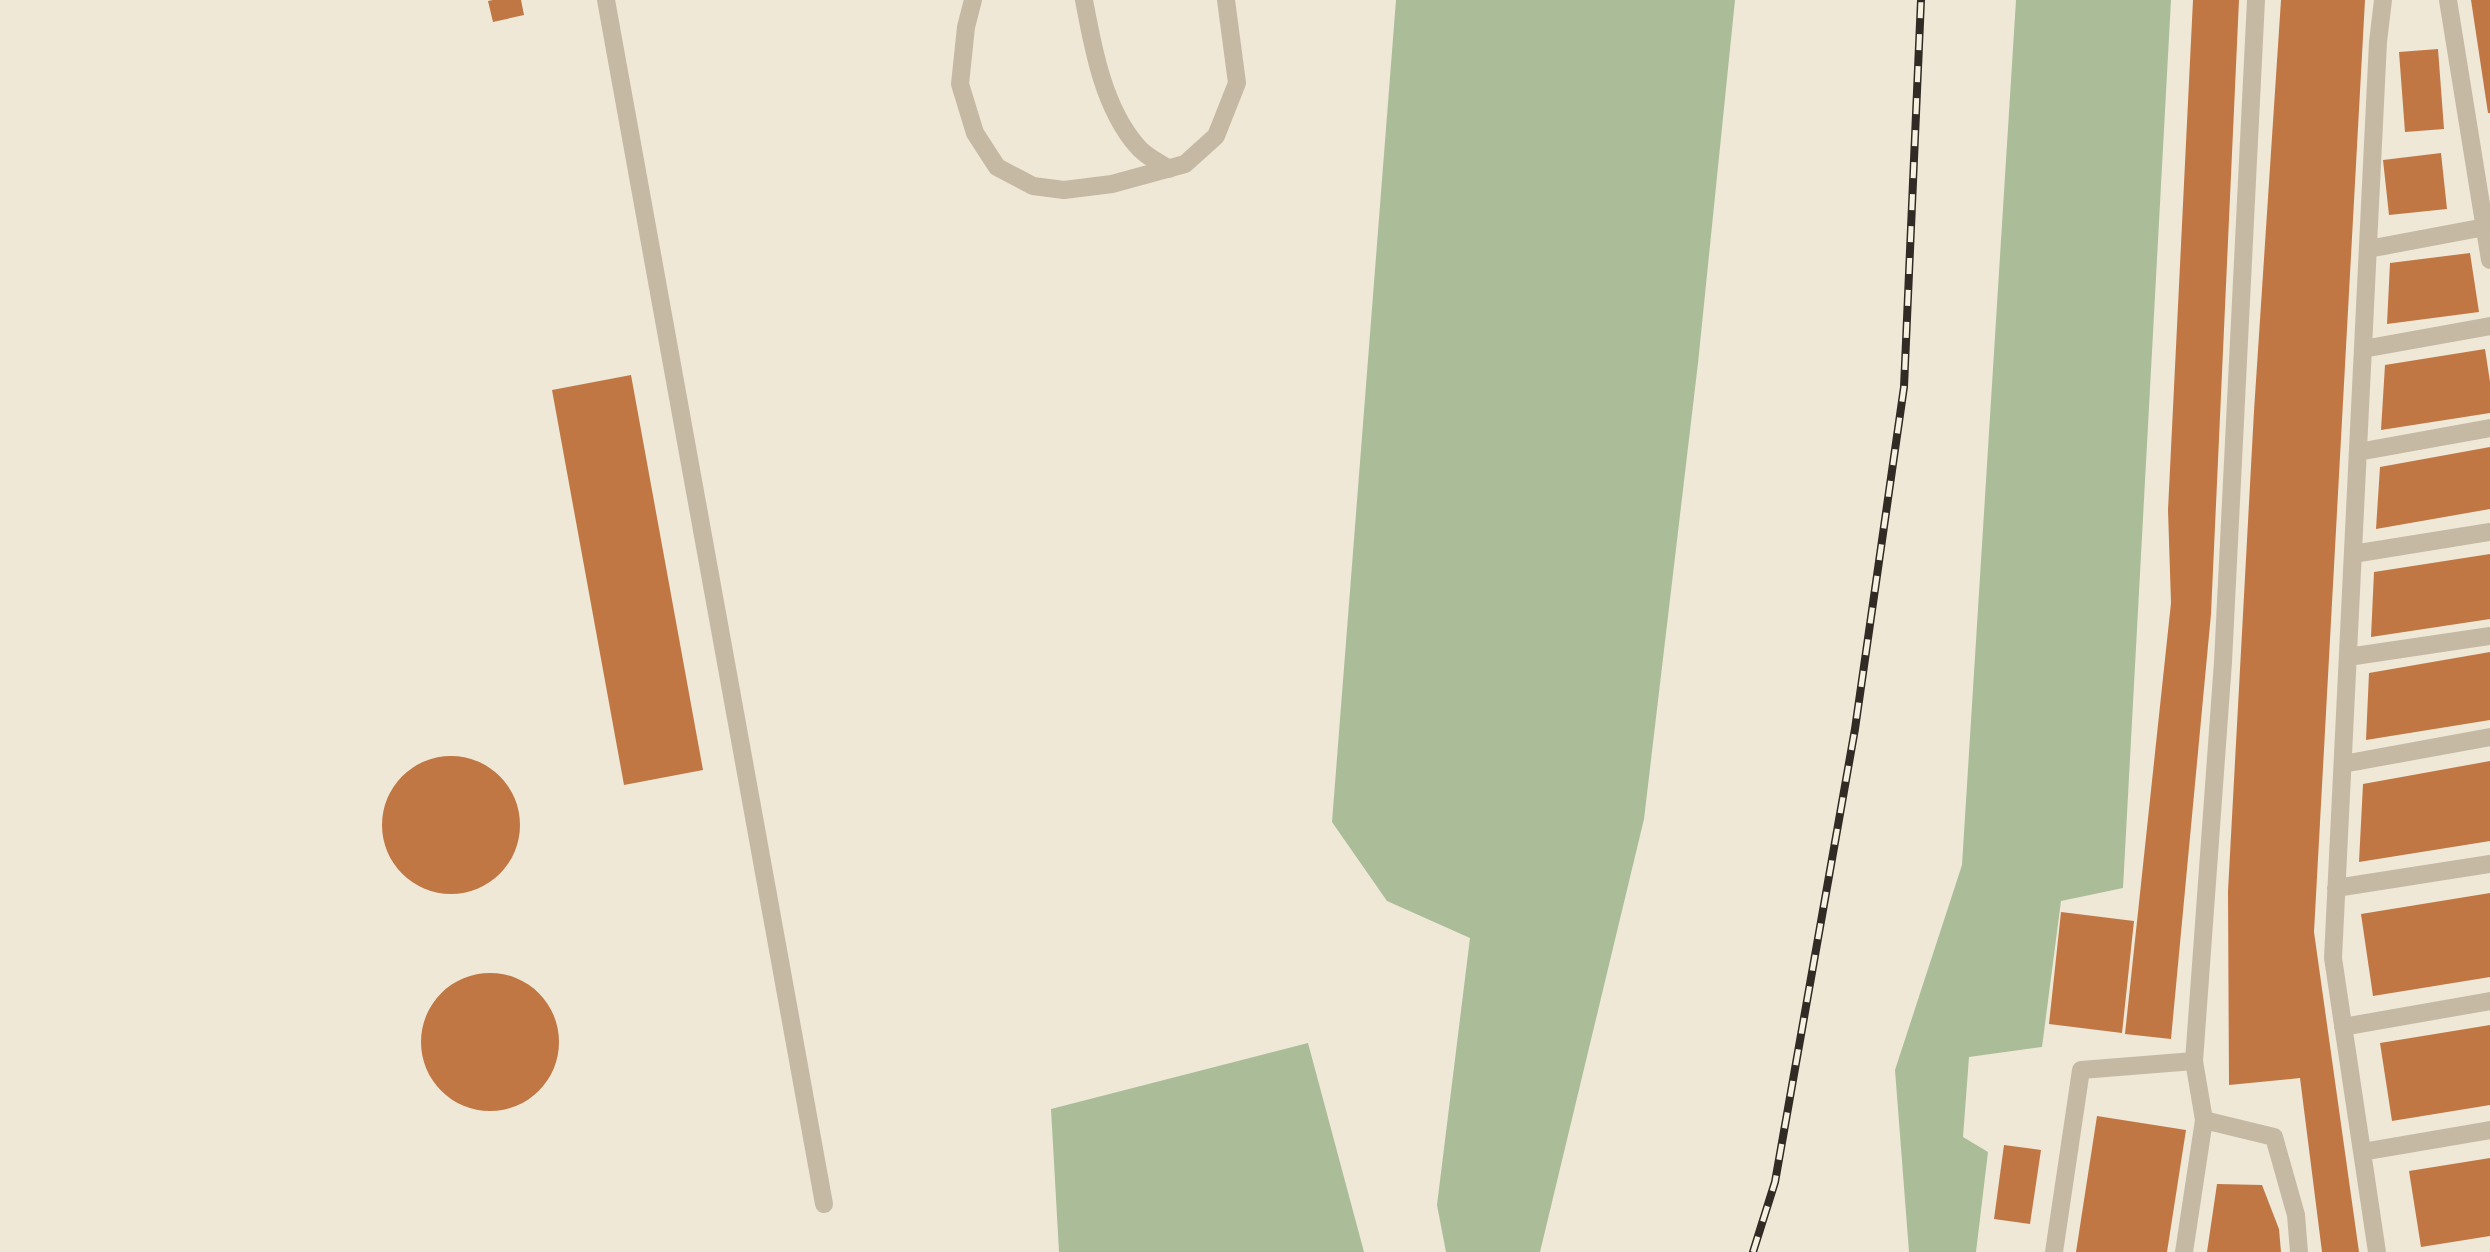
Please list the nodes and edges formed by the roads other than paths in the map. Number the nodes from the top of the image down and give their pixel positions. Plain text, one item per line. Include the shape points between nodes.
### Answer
1 (606, 0) edge
2 (973, 0) edge
3 (1084, 0) edge
4 (1226, 0) edge
5 (2256, 0) edge
6 (2383, 0) edge
7 (2448, 0) edge
8 (1168, 169) junction
9 (2485, 227) junction
10 (2368, 248) junction
11 (2490, 260) edge
12 (2490, 326) edge
13 (2363, 349) junction
14 (2490, 428) edge
15 (2358, 452) junction
16 (2490, 532) edge
17 (2353, 554) junction
18 (2490, 636) edge
19 (2348, 657) junction
20 (2490, 737) edge
21 (2343, 764) junction
22 (2490, 864) edge
23 (2336, 888) junction
24 (2490, 1001) edge
25 (2343, 1027) junction
26 (2194, 1061) junction
27 (2204, 1120) junction
28 (2490, 1129) edge
29 (2362, 1152) junction
30 (824, 1204) dead end
31 (2054, 1252) edge
32 (2184, 1252) edge
33 (2299, 1252) edge
34 (2377, 1252) edge

1 - 30 lane
2 - 8 lane via 960,84 975,133 998,167 1033,186 1064,190 1112,184
3 - 8 lane via 1113,109 1138,148
4 - 8 lane via 1237,83 1216,136 1185,164
5 - 26 lane via 2223,662
6 - 10 lane
7 - 9 lane
9 - 10 lane
9 - 11 lane
10 - 13 lane
12 - 13 lane
13 - 15 lane
14 - 15 lane
15 - 17 lane
16 - 17 lane
17 - 19 lane
18 - 19 lane
19 - 21 lane
20 - 21 lane
21 - 23 lane
22 - 23 lane
23 - 25 lane via 2333,958
24 - 25 lane
25 - 29 lane
26 - 27 lane
26 - 31 lane via 2081,1070
27 - 32 lane
27 - 33 lane via 2274,1137 2296,1215
28 - 29 lane
29 - 34 lane

